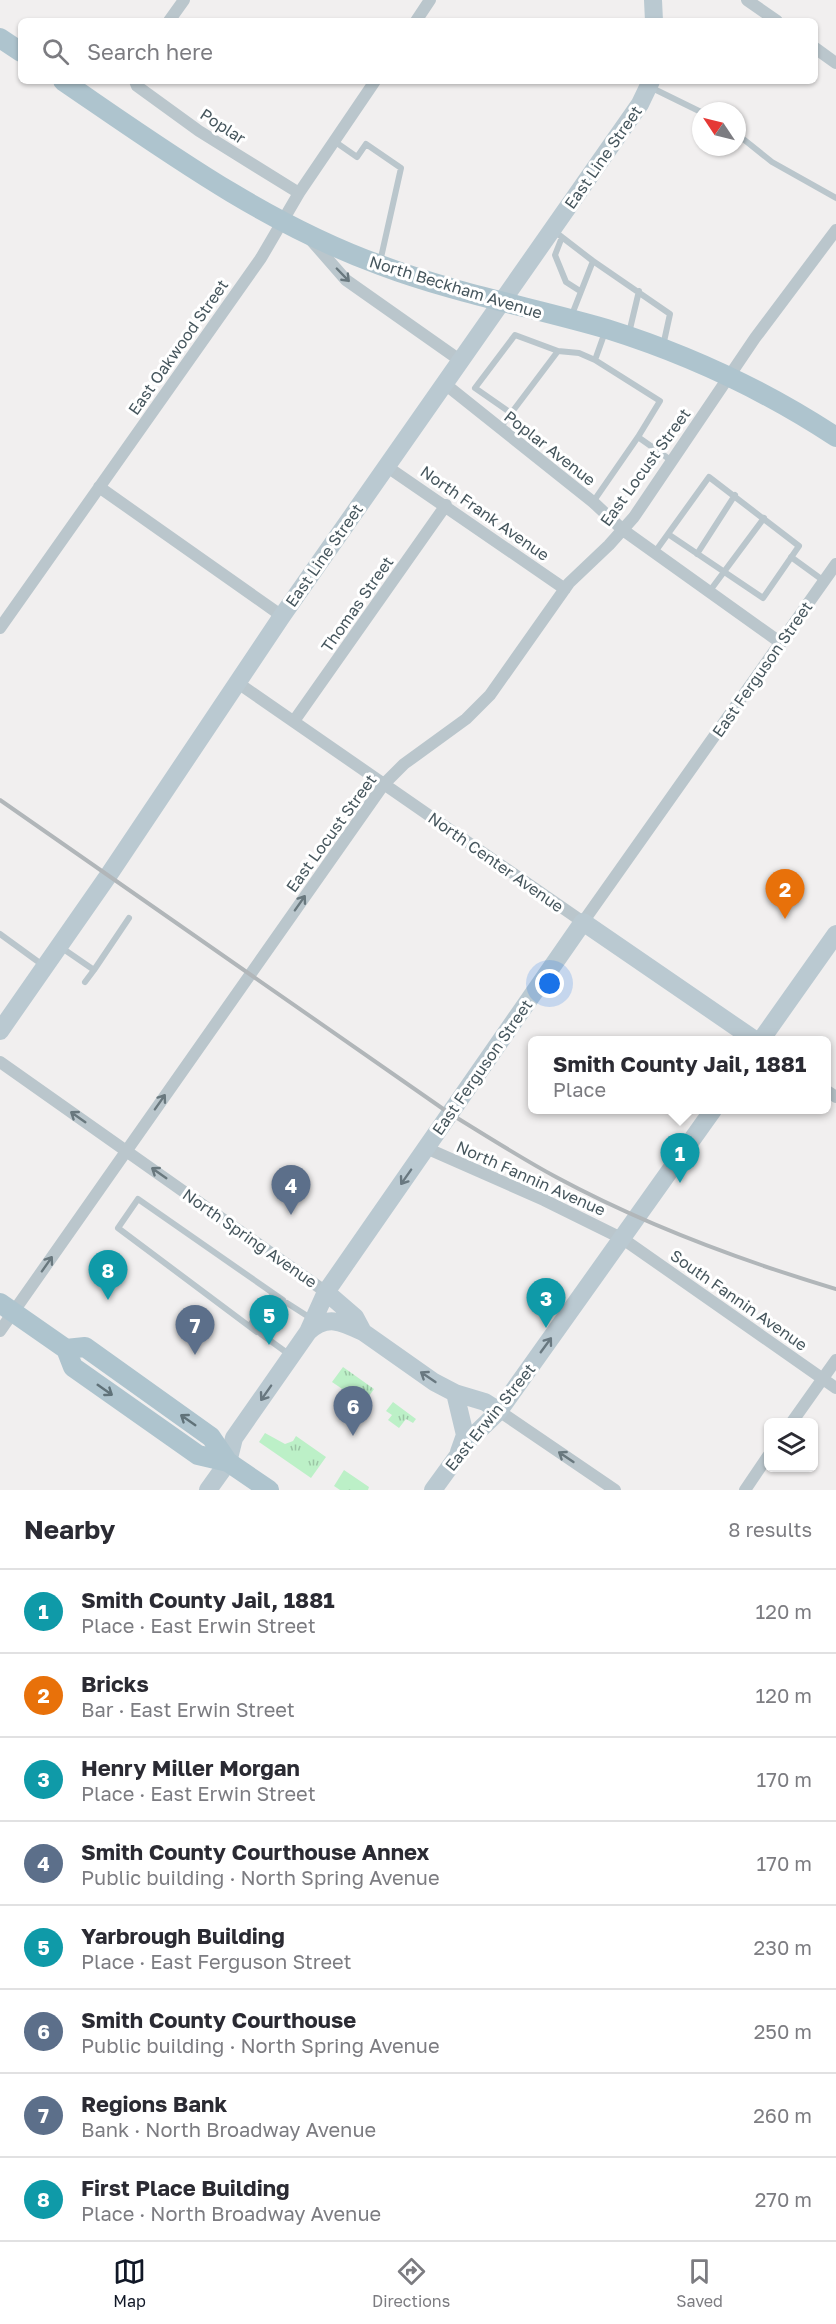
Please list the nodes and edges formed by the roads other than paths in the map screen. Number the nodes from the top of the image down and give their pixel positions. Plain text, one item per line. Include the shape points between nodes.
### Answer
1 (184, 0) edge
2 (430, 0) edge
3 (653, 0) edge
4 (747, 0) edge
5 (171, 18) edge
6 (418, 18) edge
7 (654, 18) edge
8 (773, 18) edge
9 (0, 38) edge
10 (18, 50) edge
11 (818, 50) edge
12 (836, 63) edge
13 (67, 84) edge
14 (136, 84) edge
15 (373, 84) edge
16 (650, 84) edge
17 (692, 107) edge
18 (334, 141) junction
19 (746, 141) edge
20 (299, 194) junction
21 (836, 198) edge
22 (282, 221) junction
23 (836, 230) edge
24 (304, 232) junction
25 (557, 233) junction
26 (593, 261) junction
27 (379, 265) junction
28 (580, 291) junction
29 (639, 291) junction
30 (502, 302) junction
31 (570, 320) junction
32 (606, 329) junction
33 (628, 337) junction
34 (663, 349) junction
35 (558, 351) junction
36 (595, 360) junction
37 (461, 361) junction
38 (729, 377) junction
39 (445, 384) junction
40 (511, 413) junction
41 (499, 429) junction
42 (638, 437) junction
43 (836, 437) edge
44 (672, 461) junction
45 (386, 466) junction
46 (99, 487) junction
47 (735, 495) junction
48 (593, 502) junction
49 (446, 505) junction
50 (764, 518) junction
51 (623, 530) junction
52 (668, 534) junction
53 (655, 553) junction
54 (697, 554) junction
55 (791, 557) junction
56 (836, 564) edge
57 (724, 572) junction
58 (824, 581) junction
59 (565, 589) junction
60 (709, 592) junction
61 (282, 616) junction
62 (0, 628) edge
63 (781, 643) junction
64 (237, 682) junction
65 (294, 721) junction
66 (384, 784) junction
67 (129, 918) dead end
68 (584, 922) junction
69 (0, 934) edge
70 (835, 939) edge
71 (59, 946) junction
72 (45, 966) junction
73 (93, 970) junction
74 (85, 982) dead end
75 (0, 1030) edge
76 (748, 1036) edge
77 (765, 1036) edge
78 (0, 1062) edge
79 (710, 1114) edge
80 (426, 1148) junction
81 (126, 1150) junction
82 (623, 1239) junction
83 (326, 1292) junction
84 (273, 1294) junction
85 (7, 1308) edge
86 (250, 1325) junction
87 (311, 1327) junction
88 (0, 1331) edge
89 (363, 1332) junction
90 (291, 1356) junction
91 (836, 1360) edge
92 (822, 1378) junction
93 (836, 1388) edge
94 (455, 1393) junction
95 (499, 1411) junction
96 (795, 1418) edge
97 (457, 1456) junction
98 (228, 1462) junction
99 (764, 1462) edge
100 (208, 1490) edge
101 (269, 1490) edge
102 (434, 1490) edge
103 (615, 1490) edge
104 (745, 1490) edge

1 - 5 street
2 - 6 street
3 - 7 main road
4 - 8 street
9 - 10 main road
11 - 12 street
13 - 22 main road, North Beckham Avenue via 210,180
14 - 20 street, Poplar via 199,131
15 - 18 street, East Oakwood Street
16 - 17 lane
16 - 25 main road, East Line Street
18 - 20 street, East Oakwood Street
18 - 27 lane via 357,157 366,144 401,168
19 - 21 lane via 772,162
20 - 22 street, East Oakwood Street
22 - 24 main road, North Beckham Avenue
22 - 46 street, East Oakwood Street via 261,258
23 - 38 street, East Locust Street
24 - 27 main road, North Beckham Avenue
24 -> 37 street via 346,280
25 - 26 lane
25 - 28 lane via 555,255 566,282
25 - 30 main road, East Line Street
26 - 28 lane
26 - 29 lane
27 - 30 main road, North Beckham Avenue
28 - 31 lane
29 - 33 lane
29 - 34 lane via 670,314
30 - 31 main road, North Beckham Avenue
30 - 37 main road, East Line Street
31 - 32 main road, North Beckham Avenue
32 - 33 main road, North Beckham Avenue
32 - 36 lane
33 - 34 main road, North Beckham Avenue
34 - 38 main road, North Beckham Avenue
35 - 36 lane via 579,353
35 - 40 lane
35 - 40 lane via 515,335 476,388
36 - 42 lane via 660,401
37 - 39 main road, East Line Street
38 - 43 main road, North Beckham Avenue
38 - 44 street, East Locust Street
39 - 41 street, Poplar Avenue
39 - 45 main road, East Line Street
40 - 41 lane
41 - 48 street, Poplar Avenue
42 - 44 lane
42 - 48 lane
44 - 51 street, East Locust Street
45 - 49 street, North Frank Avenue
45 - 61 main road, East Line Street
46 - 61 street
46 - 62 street, East Oakwood Street
47 - 50 lane
47 - 52 lane via 709,477
47 - 54 lane
48 - 51 street, Poplar Avenue
49 - 59 street, North Frank Avenue
49 - 65 street, Thomas Street
50 - 55 lane via 799,546
50 - 57 lane
51 - 53 street, Poplar Avenue
51 - 59 street, East Locust Street
52 - 53 lane
52 - 54 lane
53 - 60 street, Poplar Avenue
54 - 57 lane
55 - 57 lane via 763,598
55 - 58 lane
56 - 58 street, East Ferguson Street
57 - 60 lane
58 - 63 street, East Ferguson Street
59 - 66 street, East Locust Street via 478,708
60 - 63 street, Poplar Avenue
61 - 64 main road, East Line Street
63 - 68 street, East Ferguson Street
64 - 65 street, North Center Avenue
64 - 71 main road, East Line Street
65 - 66 street, North Center Avenue
66 - 68 street, North Center Avenue
81 -> 66 street, East Locust Street
67 - 73 lane
68 - 76 main road, North Center Avenue
68 - 80 main road, East Ferguson Street
69 - 72 lane
70 - 77 main road
71 - 72 main road, East Line Street
71 - 73 lane
72 - 75 main road, East Line Street
73 - 74 lane
81 -> 78 street, North Spring Avenue
79 - 82 main road, East Erwin Street
80 - 82 street, North Fannin Avenue
80 -> 83 main road, East Ferguson Street
83 -> 81 street, North Spring Avenue
85 -> 81 street, East Locust Street
82 - 92 street, South Fannin Avenue
95 -> 82 main road, East Erwin Street
83 - 87 main road, East Ferguson Street
83 - 89 main road, North Spring Avenue via 355,1317
84 - 86 lane
84 - 86 lane via 138,1199 118,1228
84 - 87 lane
85 - 88 street, East Locust Street
85 - 98 main road via 66,1349 85,1347 211,1437
86 - 90 lane
87 - 89 main road via 342,1323
87 - 90 main road, East Ferguson Street
94 -> 89 main road, North Spring Avenue
90 -> 98 main road, East Ferguson Street via 234,1438
91 - 92 street
92 - 93 street, South Fannin Avenue
92 - 96 street
94 - 95 main road, North Spring Avenue via 485,1402
94 - 97 main road via 465,1435
95 - 97 main road, East Erwin Street
103 -> 95 street
97 - 102 main road, East Erwin Street
98 - 100 main road, East Ferguson Street
98 - 101 main road
99 - 104 street

